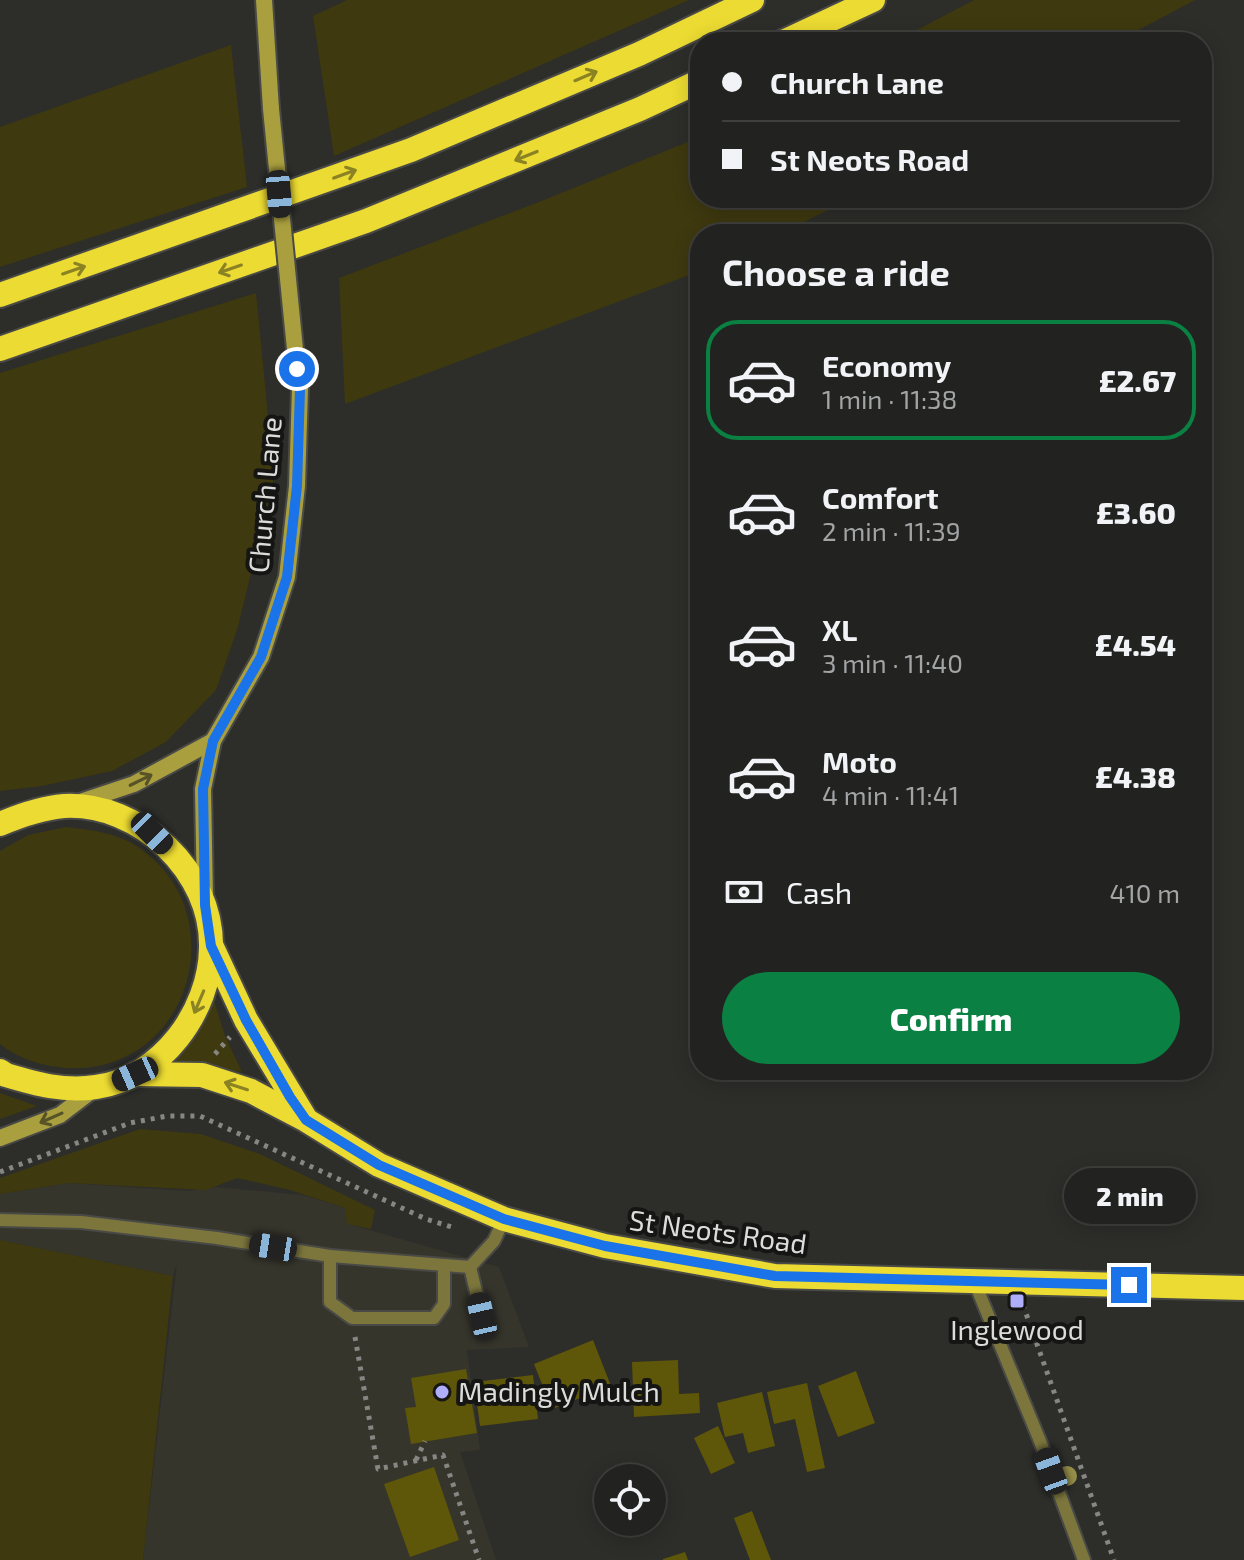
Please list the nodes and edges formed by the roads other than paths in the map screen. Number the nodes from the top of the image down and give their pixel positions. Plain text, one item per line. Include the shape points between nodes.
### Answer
1 (264, 0) edge
2 (752, 0) edge
3 (873, 0) edge
4 (804, 32) edge
5 (690, 86) edge
6 (0, 295) edge
7 (0, 349) edge
8 (213, 741) junction
9 (67, 806) junction
10 (0, 824) edge
11 (205, 905) junction
12 (211, 946) junction
13 (0, 1071) edge
14 (135, 1074) junction
15 (96, 1088) junction
16 (306, 1120) junction
17 (0, 1138) edge
18 (504, 1219) junction
19 (0, 1220) edge
20 (330, 1256) junction
21 (444, 1265) junction
22 (470, 1267) junction
23 (974, 1281) junction
24 (1244, 1288) edge
25 (482, 1316) dead end
26 (1084, 1560) edge

1 - 8 street, Church Lane, bridge via 300,389 297,486 287,577 261,657
6 -> 2 highway via 411,150
3 - 4 highway
5 -> 7 highway via 366,221
9 -> 8 street via 134,784
8 - 11 street, Church Lane via 203,789
9 - 10 highway via 32,811
9 - 11 highway via 112,813 152,833 184,865
11 - 12 highway
12 -> 14 highway via 207,984 191,1021 167,1051
12 - 16 highway, St Neots Road via 246,1020
13 - 15 highway via 50,1088
14 - 15 highway
16 -> 14 highway, St Neots Road via 251,1091 202,1075
15 -> 17 street via 60,1115
16 - 18 highway, St Neots Road via 379,1165
18 - 22 lane via 494,1241
18 - 23 highway, St Neots Road via 605,1246 775,1276
19 - 20 lane via 81,1222
20 - 21 lane
20 - 21 lane via 330,1302 352,1318 434,1318 444,1304
21 - 22 lane
22 - 25 lane
23 - 24 highway, St Neots Road
23 - 26 lane

